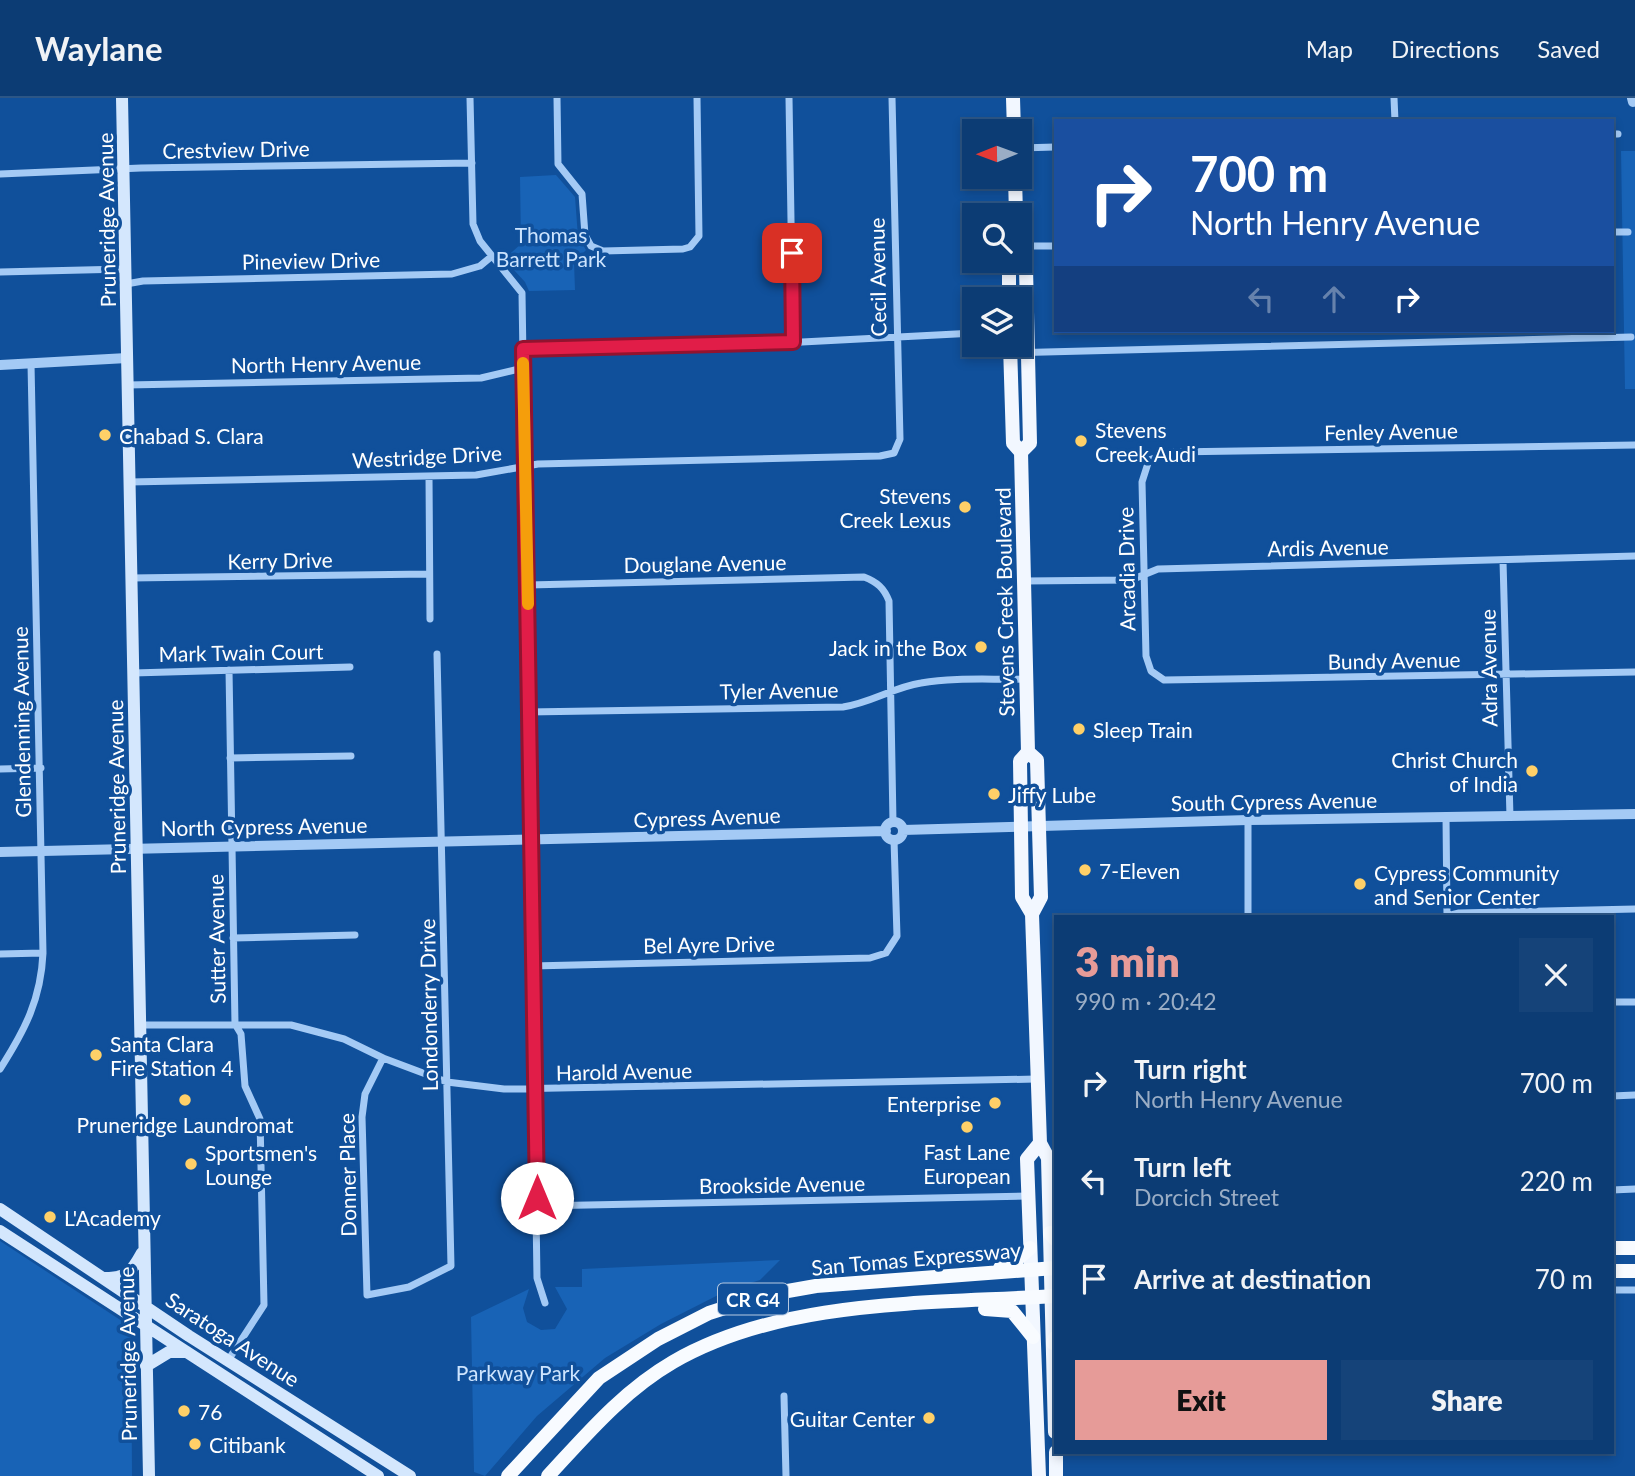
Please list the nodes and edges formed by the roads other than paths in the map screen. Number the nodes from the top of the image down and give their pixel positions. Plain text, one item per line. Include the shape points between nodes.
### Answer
1 (122, 98) edge
2 (470, 98) edge
3 (557, 98) edge
4 (697, 98) edge
5 (789, 98) edge
6 (892, 98) edge
7 (1013, 98) edge
8 (1394, 98) edge
9 (1014, 119) edge
10 (1395, 119) edge
11 (1054, 147) edge
12 (1032, 148) edge
13 (472, 163) junction
14 (124, 169) junction
15 (0, 174) edge
16 (1628, 232) dead end
17 (1614, 233) edge
18 (1032, 246) edge
19 (1054, 246) edge
20 (492, 256) junction
21 (125, 269) junction
22 (0, 272) edge
23 (126, 284) junction
24 (962, 334) edge
25 (896, 337) junction
26 (1631, 337) dead end
27 (793, 342) junction
28 (523, 349) junction
29 (1032, 352) edge
30 (1010, 357) edge
31 (1028, 357) edge
32 (127, 358) junction
33 (31, 364) junction
34 (0, 365) edge
35 (523, 368) junction
36 (128, 385) junction
37 (1635, 445) edge
38 (1021, 452) junction
39 (894, 453) joint
40 (1149, 460) joint
41 (524, 467) junction
42 (429, 477) junction
43 (130, 482) junction
44 (1635, 556) edge
45 (1503, 561) junction
46 (429, 574) junction
47 (1143, 575) junction
48 (131, 578) junction
49 (1024, 580) junction
50 (527, 585) junction
51 (430, 619) dead end
52 (437, 654) dead end
53 (350, 667) dead end
54 (229, 670) junction
55 (1635, 672) edge
56 (133, 673) junction
57 (1155, 675) joint
58 (1507, 675) junction
59 (1026, 679) junction
60 (891, 694) junction
61 (528, 712) junction
62 (1028, 752) junction
63 (351, 756) dead end
64 (230, 758) junction
65 (40, 768) junction
66 (0, 769) edge
67 (1635, 814) edge
68 (1446, 816) junction
69 (1510, 817) junction
70 (1248, 820) junction
71 (1039, 826) junction
72 (889, 827) junction
73 (1020, 827) junction
74 (903, 830) junction
75 (894, 840) junction
76 (442, 841) junction
77 (530, 841) junction
78 (232, 846) junction
79 (137, 848) junction
80 (41, 850) junction
81 (0, 852) edge
82 (1635, 909) edge
83 (1032, 914) junction
84 (1248, 915) edge
85 (1447, 915) edge
86 (1451, 915) edge
87 (355, 935) dead end
88 (233, 938) junction
89 (43, 953) junction
90 (0, 954) edge
91 (532, 966) junction
92 (1614, 1002) edge
93 (1635, 1002) edge
94 (235, 1024) junction
95 (140, 1025) junction
96 (383, 1058) junction
97 (0, 1069) edge
98 (1036, 1079) junction
99 (447, 1082) junction
100 (536, 1090) junction
101 (1635, 1095) edge
102 (1614, 1096) edge
103 (1040, 1143) junction
104 (1635, 1189) edge
105 (1614, 1190) edge
106 (1028, 1196) junction
107 (537, 1206) junction
108 (0, 1209) edge
109 (0, 1231) edge
110 (1053, 1236) edge
111 (1030, 1248) junction
112 (1614, 1248) edge
113 (1635, 1248) edge
114 (144, 1249) junction
115 (1053, 1269) edge
116 (1031, 1270) junction
117 (1614, 1271) edge
118 (1635, 1271) edge
119 (986, 1272) junction
120 (102, 1278) junction
121 (1614, 1290) edge
122 (1635, 1290) edge
123 (367, 1295) joint
124 (1054, 1296) edge
125 (1032, 1298) junction
126 (545, 1303) dead end
127 (144, 1305) junction
128 (920, 1305) junction
129 (144, 1324) junction
130 (1033, 1337) junction
131 (1054, 1341) edge
132 (187, 1352) junction
133 (229, 1359) junction
134 (146, 1366) junction
135 (784, 1396) dead end
136 (1056, 1454) edge
137 (507, 1474) edge
138 (149, 1476) edge
139 (379, 1476) edge
140 (410, 1476) edge
141 (548, 1476) edge
142 (786, 1476) edge
143 (1039, 1476) edge
144 (1056, 1476) edge

1 - 14 main road, Pruneridge Avenue
2 - 13 street
3 - 4 street via 558,164 582,194 586,238 603,251 683,249 699,236
5 - 27 street
6 - 25 street, Cecil Avenue
7 - 9 main road
8 - 10 street
11 - 12 street
13 - 14 street, Crestview Drive
13 - 20 street via 473,224
14 - 15 street, Crestview Drive
14 - 21 main road, Pruneridge Avenue
16 - 17 street
18 - 19 street
20 - 23 street, Pineview Drive via 480,266 452,274
20 - 28 street via 520,287
21 - 22 street
21 - 23 main road, Pruneridge Avenue
23 - 32 main road, Pruneridge Avenue
24 - 25 street
25 - 27 street
25 - 39 street, Cecil Avenue via 900,439
26 - 29 street
27 - 28 street
28 - 35 street
30 - 38 main road, Stevens Creek Boulevard via 1013,443
31 - 38 main road, Stevens Creek Boulevard via 1030,443
32 - 33 street
32 - 36 main road, Pruneridge Avenue
33 - 34 street
33 - 65 street, Glendenning Avenue
35 - 36 street, North Henry Avenue via 481,378
35 - 41 street
36 - 43 main road, Pruneridge Avenue
37 - 40 street, Fenley Avenue via 1172,452
38 - 49 main road, Stevens Creek Boulevard
39 - 41 street, Westridge Drive
40 - 47 street, Arcadia Drive via 1142,482
41 - 42 street, Westridge Drive
41 - 50 street
42 - 43 street, Westridge Drive
42 - 46 street
43 - 48 main road, Pruneridge Avenue
44 - 45 street, Ardis Avenue
45 - 47 street, Ardis Avenue via 1158,569
45 - 58 street, Adra Avenue
46 - 48 street, Kerry Drive
46 - 51 street
47 - 49 street, Ardis Avenue via 1131,580
47 - 57 street, Arcadia Drive via 1146,656
48 - 56 main road, Pruneridge Avenue
49 - 59 main road, Stevens Creek Boulevard
50 - 60 street, Douglane Avenue via 864,577 881,586 889,601
50 - 61 street
52 - 76 street, Londonderry Drive
53 - 54 street, Mark Twain Court
54 - 56 street, Mark Twain Court
54 - 64 street, Sutter Avenue
55 - 58 street, Bundy Avenue
56 - 79 main road, Pruneridge Avenue
57 - 58 street, Bundy Avenue via 1175,682
58 - 69 street, Adra Avenue
59 - 60 street, Tyler Avenue via 922,682
59 - 62 main road, Stevens Creek Boulevard
60 - 61 street, Tyler Avenue via 843,706
60 - 72 street
61 - 77 street
62 - 71 main road, Stevens Creek Boulevard via 1038,760
62 - 73 main road, Stevens Creek Boulevard via 1020,761
63 - 64 street
64 - 78 street, Sutter Avenue
65 - 66 street
65 - 80 street, Glendenning Avenue
67 - 69 street, South Cypress Avenue
68 - 69 street, South Cypress Avenue
68 - 70 street, South Cypress Avenue
68 - 85 street
70 - 71 street, South Cypress Avenue
70 - 84 street
71 - 73 street
71 - 83 main road, Stevens Creek Boulevard via 1041,897
72 - 74 street via 901,825
72 - 75 street via 887,836
72 - 77 street, Cypress Avenue
73 - 74 street
73 - 83 main road, Stevens Creek Boulevard via 1022,897
74 - 75 street
75 - 91 street, Bel Ayre Drive via 897,936 886,953 870,958
76 - 77 street, North Cypress Avenue
76 - 78 street, North Cypress Avenue
76 - 99 street, Londonderry Drive
77 - 91 street
78 - 79 street, North Cypress Avenue
78 - 88 street, Sutter Avenue
79 - 80 street, North Cypress Avenue
79 - 95 main road, Pruneridge Avenue
80 - 81 street, North Cypress Avenue
80 - 89 street, Glendenning Avenue
82 - 86 street
83 - 98 main road, Stevens Creek Boulevard
87 - 88 street
88 - 94 street, Sutter Avenue
89 - 90 street
89 - 97 street, Glendenning Avenue via 36,1004
91 - 100 street
92 - 93 street
94 - 95 street, Harold Avenue
94 - 96 street, Harold Avenue via 291,1025 344,1039
94 - 133 street, Sutter Avenue via 241,1034 245,1086 260,1119 264,1305
95 - 114 main road, Pruneridge Avenue
96 - 99 street, Harold Avenue
96 - 123 street, Donner Place via 365,1094 362,1117
98 - 100 street, Harold Avenue
98 - 103 main road, Stevens Creek Boulevard
99 - 100 street, Harold Avenue
99 - 123 street, Londonderry Drive via 450,1266 409,1287
100 - 107 street
101 - 102 street
103 - 106 main road, Stevens Creek Boulevard via 1027,1159
103 - 110 main road, Stevens Creek Boulevard via 1048,1158
104 - 105 street
106 - 107 street, Brookside Avenue
106 - 111 main road, Stevens Creek Boulevard
107 - 126 street via 537,1278
108 - 120 main road, Saratoga Avenue
109 - 129 main road, Saratoga Avenue
110 - 115 main road, Stevens Creek Boulevard
111 - 116 main road, Stevens Creek Boulevard
111 - 119 highway via 1014,1262
112 - 113 highway
114 - 120 main road via 131,1273 123,1278
114 - 127 main road, Pruneridge Avenue
115 - 116 highway, San Tomas Expressway / CR G4
115 - 124 main road, Stevens Creek Boulevard
116 - 119 highway, San Tomas Expressway / CR G4
116 - 125 main road, Stevens Creek Boulevard
117 - 118 highway
119 - 137 highway, San Tomas Expressway / CR G4 via 816,1286 765,1295 709,1313 658,1339 599,1378
120 - 127 main road, Saratoga Avenue
121 - 122 street
124 - 125 highway, CR G4
124 - 131 main road, Stevens Creek Boulevard
125 - 128 highway, CR G4
125 - 130 main road, Stevens Creek Boulevard
127 - 129 main road, Pruneridge Avenue
127 - 133 main road, Saratoga Avenue
128 - 130 highway via 1012,1311
128 - 141 highway, CR G4 via 817,1313 719,1339 672,1363 617,1402
129 - 132 main road, Saratoga Avenue
129 - 134 main road, Pruneridge Avenue
130 - 143 main road, Stevens Creek Boulevard
132 - 134 main road via 169,1352
132 - 139 main road, Saratoga Avenue
133 - 140 main road, Saratoga Avenue
134 - 138 main road, Pruneridge Avenue
135 - 142 street
136 - 144 main road

